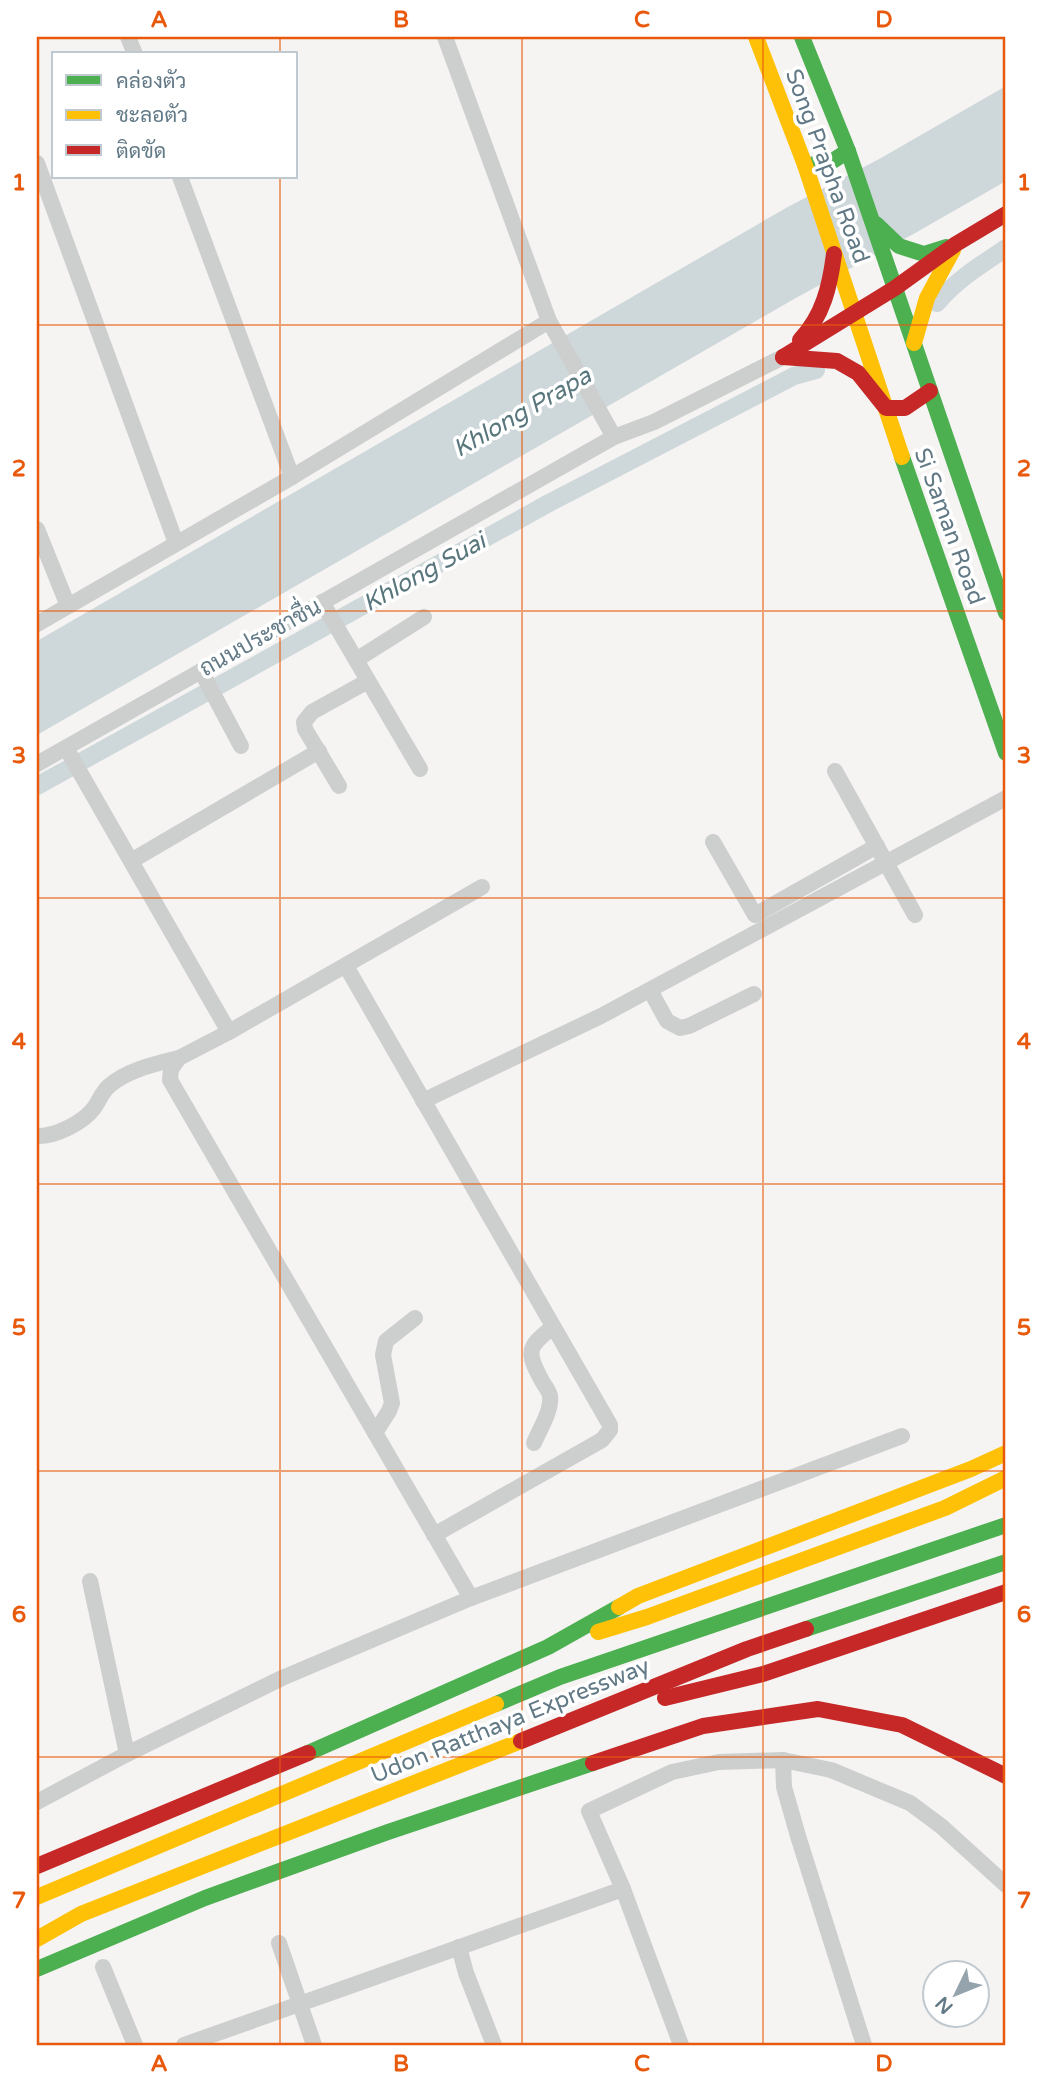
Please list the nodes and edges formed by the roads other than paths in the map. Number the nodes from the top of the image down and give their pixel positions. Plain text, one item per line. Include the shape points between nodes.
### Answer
1 (445, 37) edge
2 (756, 37) edge
3 (802, 37) edge
4 (848, 151) junction
5 (37, 163) edge
6 (806, 165) junction
7 (180, 178) edge
8 (1006, 214) edge
9 (956, 244) junction
10 (891, 250) junction
11 (837, 280) junction
12 (895, 288) junction
13 (855, 312) junction
14 (549, 321) junction
15 (914, 343) junction
16 (783, 357) junction
17 (930, 391) junction
18 (886, 408) junction
19 (614, 437) junction
20 (292, 477) junction
21 (37, 529) edge
22 (176, 542) junction
23 (68, 606) junction
24 (325, 607) junction
25 (1006, 613) edge
26 (424, 617) dead end
27 (37, 624) edge
28 (356, 660) junction
29 (368, 681) junction
30 (206, 682) junction
31 (241, 746) dead end
32 (319, 751) junction
33 (1006, 753) edge
34 (71, 759) junction
35 (37, 764) edge
36 (420, 769) dead end
37 (835, 771) dead end
38 (339, 786) dead end
39 (1006, 798) edge
40 (713, 842) dead end
41 (877, 846) junction
42 (131, 861) junction
43 (887, 863) junction
44 (482, 887) dead end
45 (915, 915) dead end
46 (346, 966) junction
47 (650, 990) junction
48 (754, 995) dead end
49 (229, 1032) junction
50 (179, 1058) junction
51 (423, 1101) junction
52 (39, 1139) edge
53 (415, 1318) dead end
54 (553, 1327) junction
55 (375, 1433) junction
56 (902, 1436) dead end
57 (534, 1443) dead end
58 (1006, 1453) edge
59 (1006, 1478) edge
60 (1006, 1525) edge
61 (434, 1535) junction
62 (1006, 1562) edge
63 (90, 1581) dead end
64 (1006, 1592) edge
65 (471, 1598) junction
66 (548, 1647) junction
67 (575, 1720) junction
68 (127, 1754) junction
69 (783, 1760) junction
70 (1006, 1776) edge
71 (37, 1802) edge
72 (37, 1866) edge
73 (1006, 1885) edge
74 (623, 1889) junction
75 (37, 1897) edge
76 (37, 1939) edge
77 (279, 1943) dead end
78 (459, 1947) junction
79 (103, 1967) dead end
80 (37, 1969) edge
81 (300, 2003) junction
82 (135, 2045) edge
83 (184, 2045) edge
84 (314, 2045) edge
85 (494, 2045) edge
86 (681, 2045) edge
87 (864, 2045) edge

1 - 14 street
2 - 6 main road, Song Prapha Road
3 - 4 main road, Song Prapha Road
4 - 6 main road via 823,167
4 - 10 main road, Song Prapha Road via 872,221
5 - 22 street
6 - 11 main road, Song Prapha Road via 835,251
7 - 20 street
8 - 9 main road
9 - 10 main road via 924,254
9 - 12 main road
9 - 15 main road via 927,298
10 - 12 main road, Song Prapha Road
11 - 13 main road, Song Prapha Road
11 - 16 main road via 806,335
12 - 13 main road
12 - 15 main road, Si Saman Road
13 - 16 main road
13 - 18 main road, Si Saman Road
14 - 19 street
14 - 20 street
15 - 17 main road, Si Saman Road
16 - 18 main road via 837,361 858,373
16 - 19 street, ถนนประชาชื่น via 654,422
17 - 18 main road via 905,408
17 - 25 main road, Si Saman Road
18 - 33 main road, Si Saman Road
19 - 24 street, ถนนประชาชื่น
20 - 22 street
21 - 23 street
22 - 23 street
23 - 27 street
24 - 28 street
24 - 30 street, ถนนประชาชื่น
26 - 28 street
28 - 29 street
29 - 32 street via 307,717 305,729
29 - 36 street
30 - 31 street
30 - 34 street, ถนนประชาชื่น
32 - 38 street
32 - 42 street
34 - 35 street, ถนนประชาชื่น
34 - 42 street
37 - 41 street
39 - 43 street
40 - 41 street via 755,915
41 - 43 street
42 - 49 street
43 - 45 street
43 - 47 street
44 - 46 street
46 - 49 street
46 - 51 street
47 - 48 street via 667,1021 680,1028
47 - 51 street
49 - 50 street
50 - 52 street via 122,1077 107,1087 93,1110 59,1133
50 - 55 street via 170,1080
51 - 54 street
53 - 55 street via 386,1341 383,1355 392,1403
54 - 57 street via 530,1352 550,1397
54 - 61 street via 610,1430 602,1440
55 - 61 street
56 - 65 street
58 - 66 main road via 638,1596
59 - 66 main road via 945,1508 647,1617
60 - 75 main road, Udon Ratthaya Expressway via 560,1677
61 - 65 street
62 - 67 main road, Udon Ratthaya Expressway via 747,1649
63 - 68 street
64 - 67 main road via 763,1674
65 - 68 street via 282,1678
66 - 72 main road via 249,1779
67 - 76 main road, Udon Ratthaya Expressway via 82,1914
68 - 71 street
69 - 73 street via 831,1770 910,1803
69 - 74 street via 719,1762 672,1773 589,1811
69 - 87 street via 798,1836
70 - 80 main road via 902,1726 818,1709 704,1726 388,1832 218,1894
74 - 78 street
74 - 86 street
77 - 81 street
78 - 81 street
78 - 85 street
79 - 82 street
81 - 83 street
81 - 84 street

